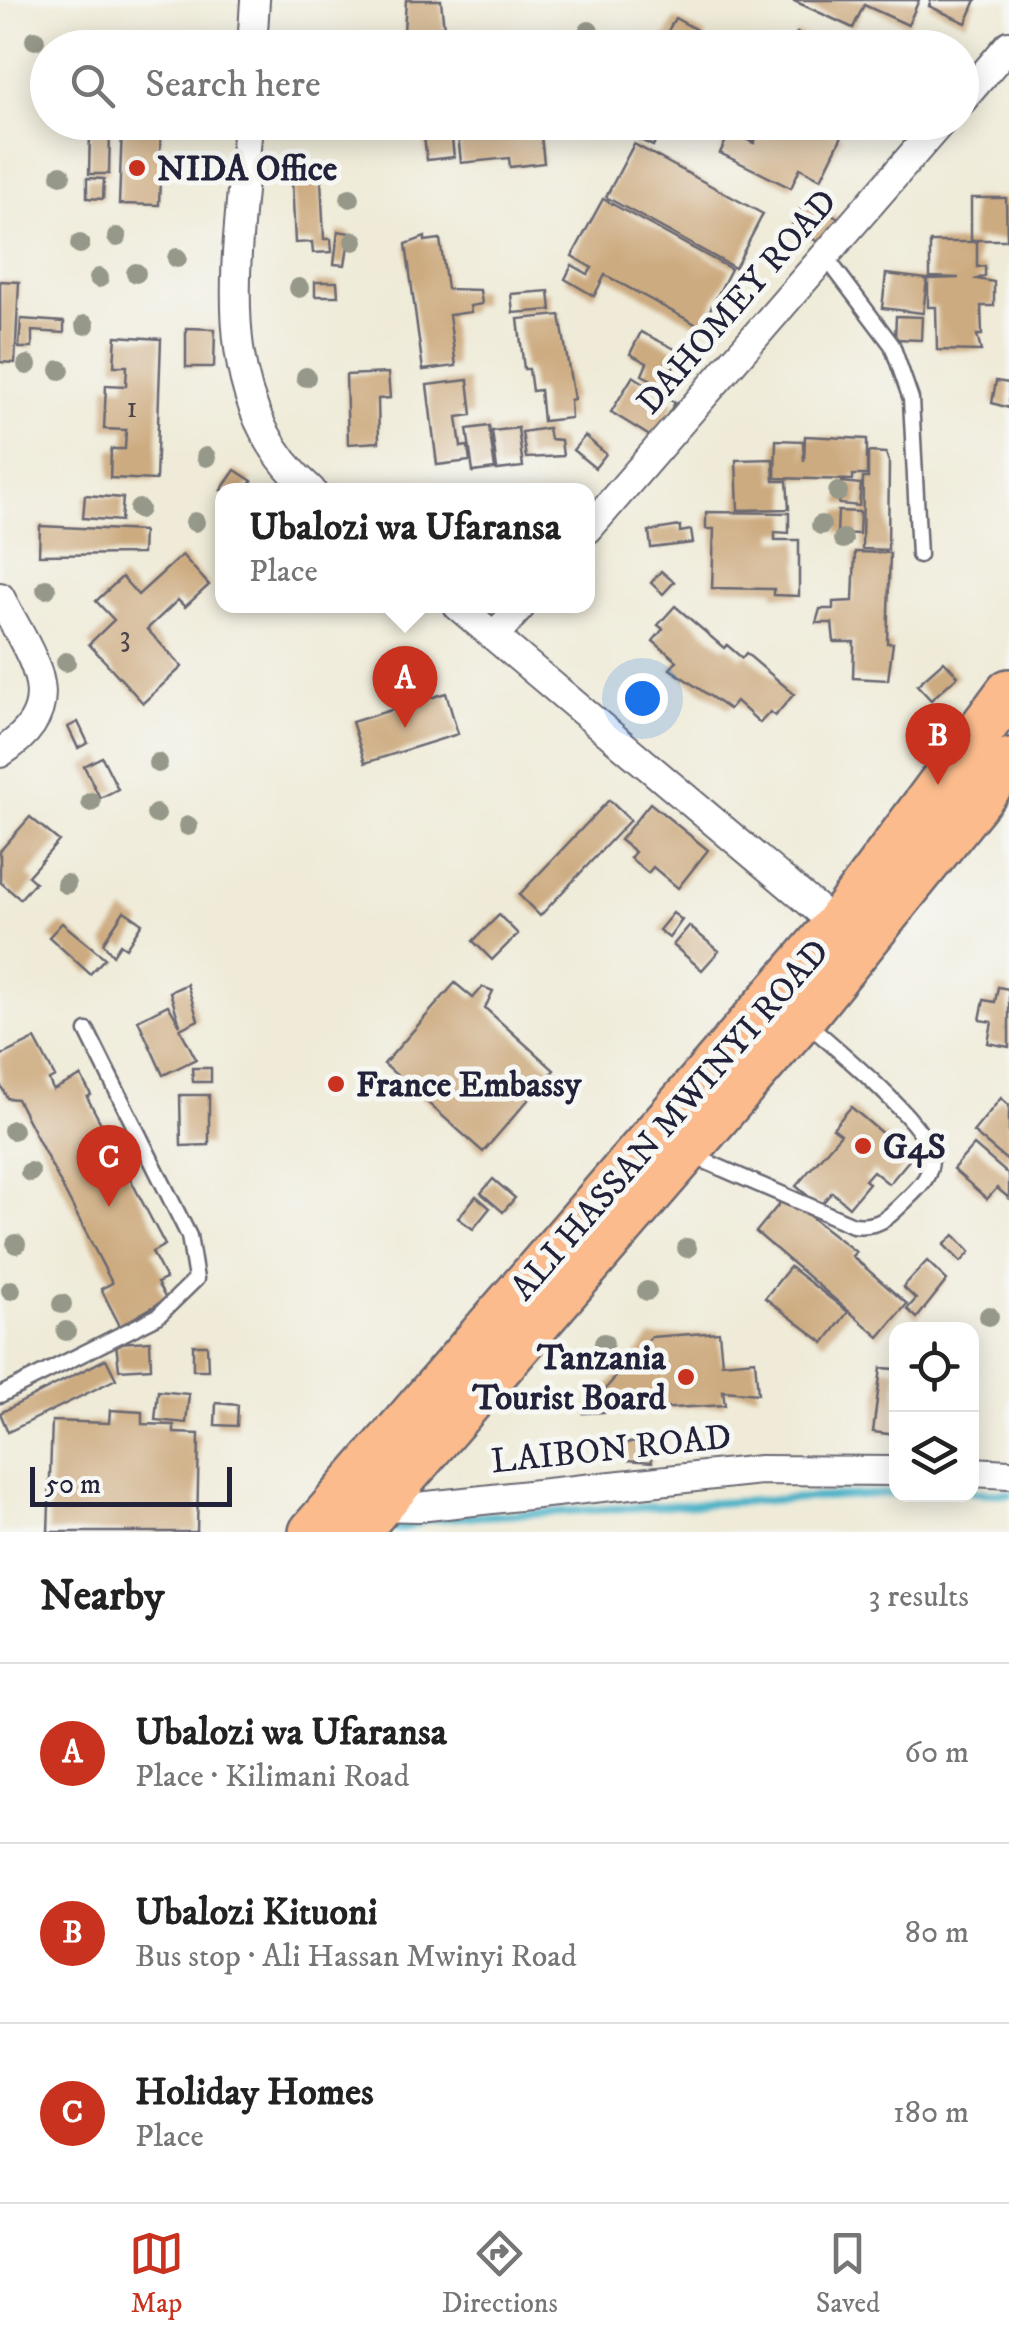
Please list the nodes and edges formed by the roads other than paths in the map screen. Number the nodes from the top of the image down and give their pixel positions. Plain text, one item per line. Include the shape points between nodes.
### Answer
1 (255, 0) edge
2 (253, 30) edge
3 (1009, 45) edge
4 (979, 80) edge
5 (247, 140) edge
6 (926, 140) edge
7 (824, 256) junction
8 (302, 483) edge
9 (595, 521) edge
10 (919, 555) dead end
11 (0, 596) edge
12 (468, 613) edge
13 (515, 613) edge
14 (496, 634) junction
15 (1009, 692) edge
16 (0, 753) edge
17 (1009, 761) edge
18 (848, 934) junction
19 (802, 1018) junction
20 (87, 1031) dead end
21 (682, 1152) junction
22 (0, 1394) edge
23 (889, 1471) edge
24 (979, 1472) edge
25 (1009, 1474) edge
26 (345, 1519) edge

1 - 2 street
3 - 4 street
5 - 8 street via 236,356 253,417 286,470
6 - 7 street, DAHOMEY ROAD
7 - 9 street, DAHOMEY ROAD
7 - 10 lane via 892,345 911,398
11 - 16 street via 40,679 42,702 35,726
12 - 14 street
13 - 14 street
14 - 18 street
15 - 18 highway, ALI HASSAN MWINYI ROAD
17 - 18 highway, ALI HASSAN MWINYI ROAD
18 - 19 highway, ALI HASSAN MWINYI ROAD
18 - 26 highway, ALI HASSAN MWINYI ROAD
19 - 21 highway, ALI HASSAN MWINYI ROAD
19 - 21 lane via 916,1126 932,1152 929,1177 885,1221 870,1227
20 - 22 lane via 189,1236 196,1279 158,1316
21 - 26 highway, ALI HASSAN MWINYI ROAD
23 - 26 street, LAIBON ROAD via 760,1470
24 - 25 street

